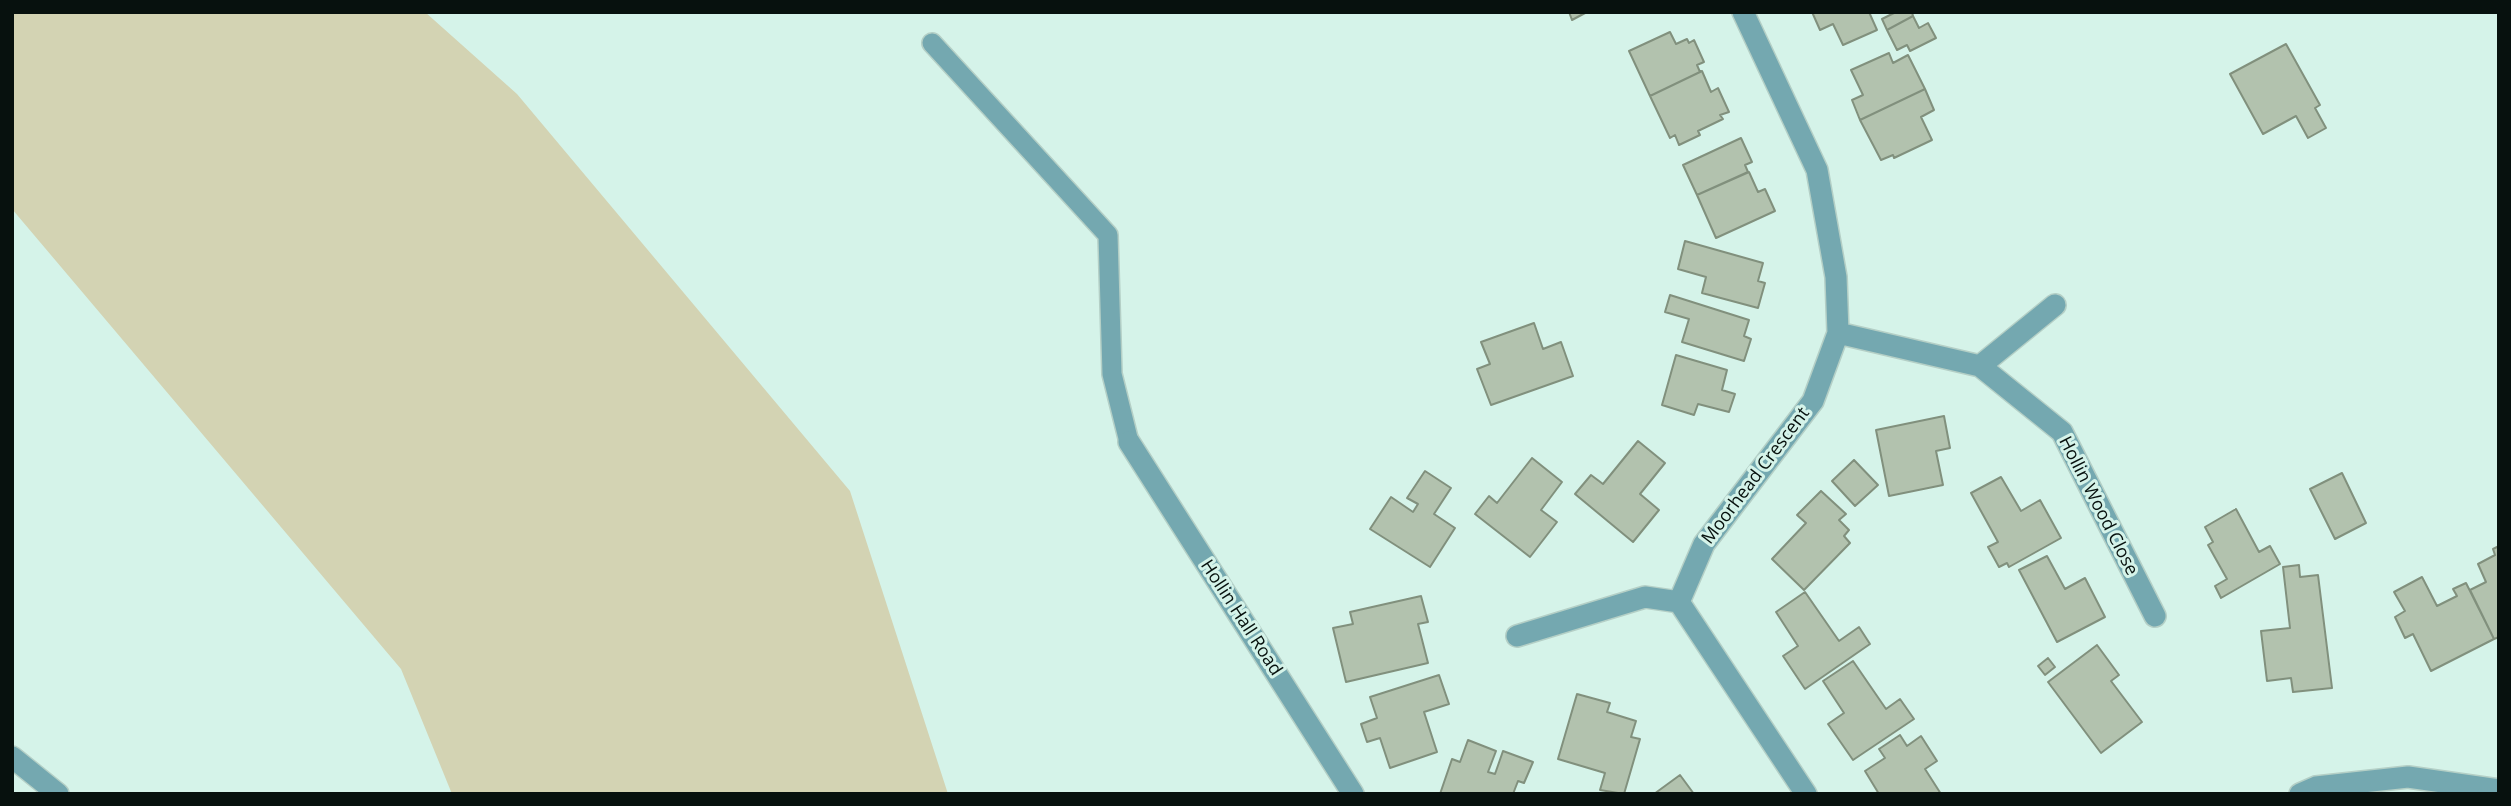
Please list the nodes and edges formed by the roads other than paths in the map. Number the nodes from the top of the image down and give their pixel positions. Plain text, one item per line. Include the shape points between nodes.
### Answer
1 (1743, 12) edge
2 (932, 43) dead end
3 (2055, 305) dead end
4 (1838, 333) junction
5 (1980, 366) junction
6 (1129, 442) joint
7 (1679, 602) junction
8 (2155, 616) dead end
9 (1517, 636) dead end
10 (12, 757) edge
11 (2341, 789) edge
12 (2499, 790) edge
13 (58, 794) edge
14 (1353, 794) edge
15 (1806, 794) edge
16 (2300, 794) edge

1 - 4 street, Moorhead Crescent via 1817,170 1836,277
2 - 6 lane via 1108,235 1112,374
3 - 5 street
4 - 5 street, Hollin Wood Close
4 - 7 street, Moorhead Crescent via 1813,401 1704,544
5 - 8 street, Hollin Wood Close via 2062,432
6 - 14 street, Hollin Hall Road
7 - 9 street via 1646,597
7 - 15 street
10 - 13 street
11 - 12 street via 2408,777
11 - 16 street via 2316,787

